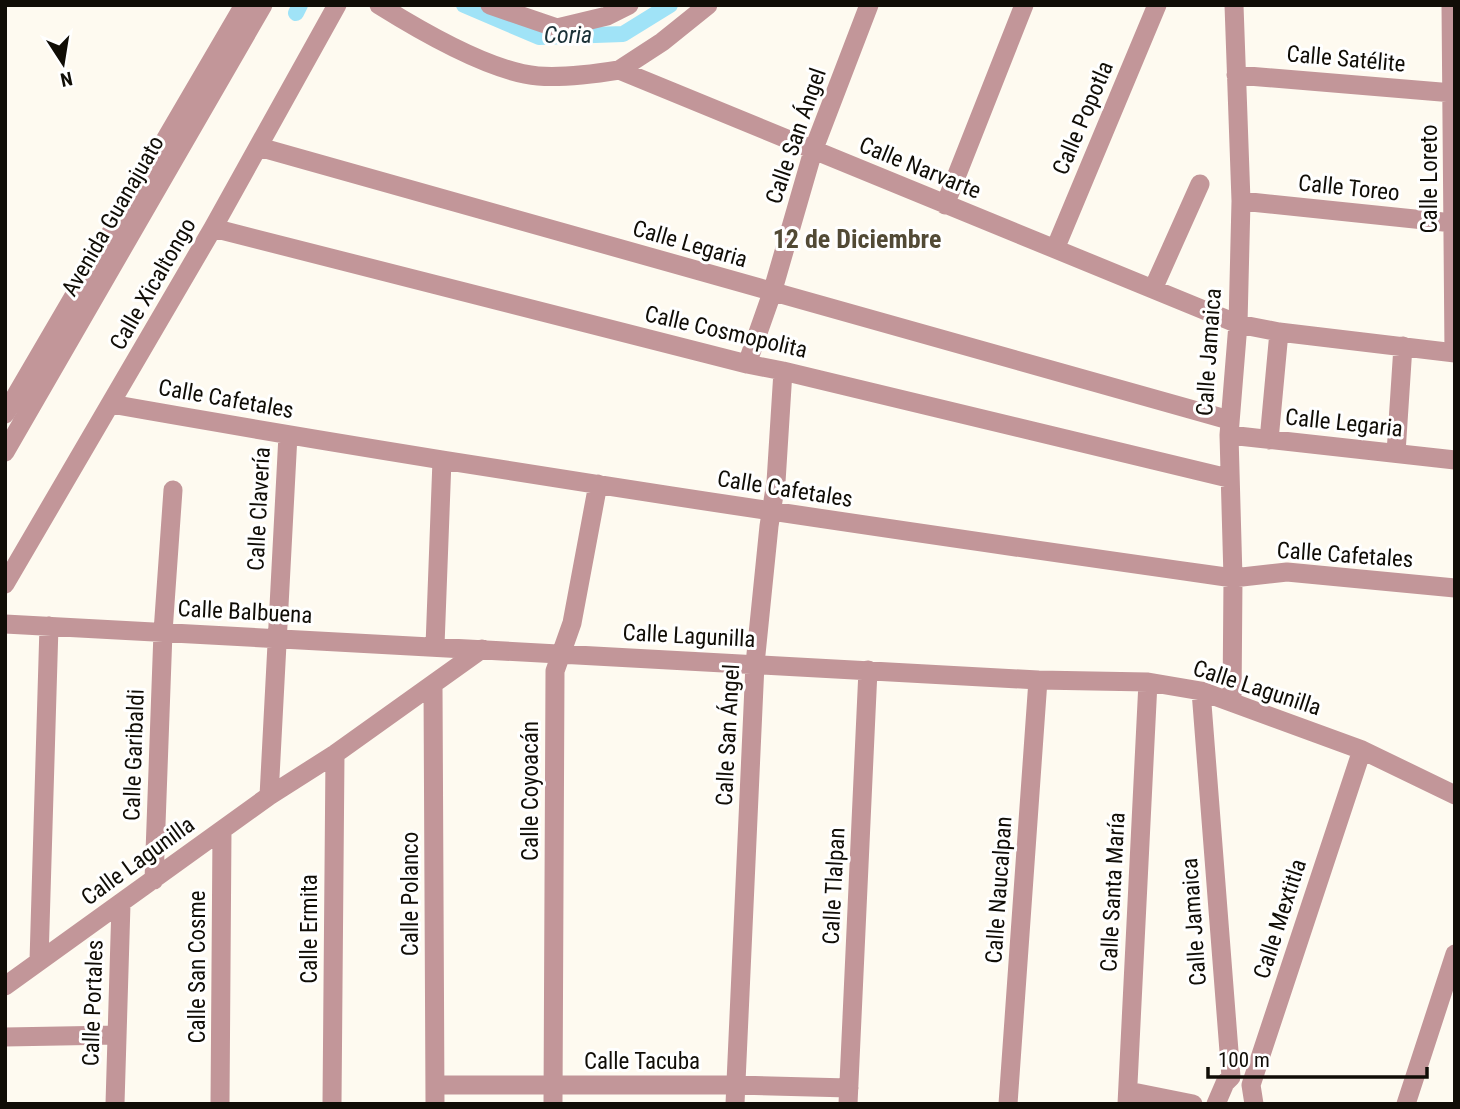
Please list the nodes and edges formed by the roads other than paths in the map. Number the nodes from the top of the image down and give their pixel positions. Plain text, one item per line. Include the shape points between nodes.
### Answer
1 (244, 5) edge
2 (263, 5) edge
3 (337, 5) edge
4 (379, 5) edge
5 (629, 5) edge
6 (708, 5) edge
7 (869, 5) edge
8 (1024, 5) edge
9 (1157, 5) edge
10 (1234, 5) edge
11 (1451, 5) edge
12 (494, 6) edge
13 (619, 70) junction
14 (1236, 75) junction
15 (1453, 93) junction
16 (259, 147) junction
17 (813, 151) junction
18 (1200, 184) dead end
19 (1241, 201) junction
20 (945, 205) junction
21 (1453, 223) edge
22 (213, 228) junction
23 (1055, 250) junction
24 (1153, 289) junction
25 (772, 293) junction
26 (1238, 324) junction
27 (1279, 332) junction
28 (1403, 346) junction
29 (1455, 353) edge
30 (747, 364) junction
31 (783, 371) junction
32 (111, 404) junction
33 (5, 414) edge
34 (1229, 427) junction
35 (288, 435) junction
36 (1269, 440) junction
37 (5, 452) edge
38 (1396, 453) junction
39 (442, 460) junction
40 (1455, 460) edge
41 (1228, 478) junction
42 (598, 484) junction
43 (173, 490) dead end
44 (772, 513) junction
45 (1233, 578) junction
46 (5, 584) edge
47 (1455, 588) edge
48 (5, 624) edge
49 (49, 626) junction
50 (163, 632) junction
51 (276, 638) junction
52 (435, 646) junction
53 (482, 649) junction
54 (561, 654) junction
55 (755, 664) junction
56 (869, 670) junction
57 (1038, 680) junction
58 (1148, 682) junction
59 (433, 684) junction
60 (1201, 691) junction
61 (1231, 702) junction
62 (1362, 751) junction
63 (335, 754) junction
64 (1455, 795) edge
65 (269, 796) junction
66 (222, 830) junction
67 (154, 880) junction
68 (121, 904) junction
69 (1455, 954) edge
70 (39, 961) junction
71 (5, 986) edge
72 (116, 1035) junction
73 (5, 1037) edge
74 (1231, 1077) junction
75 (435, 1094) edge
76 (735, 1094) edge
77 (1253, 1094) edge
78 (553, 1095) edge
79 (849, 1096) edge
80 (1128, 1097) edge
81 (115, 1104) edge
82 (220, 1104) edge
83 (332, 1104) edge
84 (1008, 1104) edge
85 (1193, 1104) edge
86 (1216, 1104) edge
87 (1406, 1104) edge

1 - 33 street, Avenida Guanajuato
2 - 37 street, Avenida Guanajuato
3 - 16 street, Calle Xicaltongo
4 - 13 street, Calle Narvarte via 513,72 539,76
5 - 12 street via 607,16 557,28
6 - 13 street
7 - 17 street, Calle San Ángel
8 - 20 street
9 - 23 street, Calle Popotla
10 - 14 street, Calle Jamaica
11 - 15 street, Calle Loreto
13 - 17 street, Calle Narvarte
14 - 15 street, Calle Satélite
14 - 19 street, Calle Jamaica
15 - 21 street, Calle Loreto
16 - 22 street, Calle Xicaltongo
16 - 25 street, Calle Legaria
17 - 20 street, Calle Narvarte
17 - 25 street, Calle San Ángel
18 - 24 street
19 - 21 street, Calle Toreo
19 - 26 street, Calle Jamaica
20 - 23 street, Calle Narvarte
21 - 29 street, Calle Loreto
22 - 30 street, Calle Cosmopolita
22 - 32 street, Calle Xicaltongo
23 - 24 street, Calle Narvarte
24 - 26 street, Calle Narvarte
25 - 30 street, Calle San Ángel
25 - 34 street, Calle Legaria
26 - 27 street, Calle Narvarte
26 - 34 street, Calle Jamaica
27 - 28 street, Calle Narvarte
27 - 36 street
28 - 29 street, Calle Narvarte
28 - 38 street
30 - 31 street, Calle Cosmopolita
31 - 41 street, Calle Cosmopolita
31 - 44 street, Calle San Ángel
32 - 35 street, Calle Cafetales
32 - 46 street, Calle Xicaltongo
34 - 36 street, Calle Legaria
34 - 41 street, Calle Jamaica
35 - 39 street, Calle Cafetales
35 - 51 street, Calle Clavería
36 - 38 street, Calle Legaria
38 - 40 street, Calle Legaria
39 - 42 street, Calle Cafetales
39 - 52 street
41 - 45 street, Calle Jamaica
42 - 44 street, Calle Cafetales
42 - 54 street, Calle Coyoacán via 572,623
43 - 50 street, Calle Garibaldi
44 - 45 street, Calle Cafetales
44 - 55 street, Calle San Ángel
45 - 47 street, Calle Cafetales via 1286,572
45 - 61 street, Calle Jamaica
48 - 49 street, Calle Balbuena
49 - 50 street, Calle Balbuena
49 - 70 street
50 - 51 street, Calle Balbuena
50 - 67 street, Calle Garibaldi
51 - 52 street, Calle Balbuena
51 - 65 street, Calle Clavería
52 - 53 street, Calle Balbuena
53 - 54 street, Calle Lagunilla
53 - 59 street, Calle Lagunilla
54 - 55 street, Calle Lagunilla
54 - 78 street, Calle Coyoacán via 555,671
55 - 56 street, Calle Lagunilla
55 - 76 street, Calle San Ángel
56 - 57 street, Calle Lagunilla
56 - 79 street, Calle Tlalpan
57 - 58 street, Calle Lagunilla
57 - 84 street, Calle Naucalpan
58 - 60 street, Calle Lagunilla
58 - 80 street, Calle Santa María
59 - 63 street, Calle Lagunilla
59 - 75 street, Calle Polanco
60 - 61 street, Calle Lagunilla
60 - 74 street, Calle Jamaica
61 - 62 street, Calle Lagunilla
62 - 64 street, Calle Lagunilla
62 - 77 street, Calle Mextitla
63 - 65 street, Calle Lagunilla
63 - 83 street, Calle Ermita
65 - 66 street, Calle Lagunilla
66 - 67 street, Calle Lagunilla
66 - 82 street, Calle San Cosme
67 - 68 street, Calle Lagunilla
68 - 70 street, Calle Lagunilla
68 - 72 street, Calle Portales
69 - 87 street
70 - 71 street, Calle Lagunilla
72 - 73 street
72 - 81 street, Calle Portales
74 - 77 street via 1245,1076
74 - 86 street
75 - 78 street, Calle Tacuba
76 - 78 street, Calle Tacuba
76 - 79 street, Calle Tacuba
80 - 85 street

